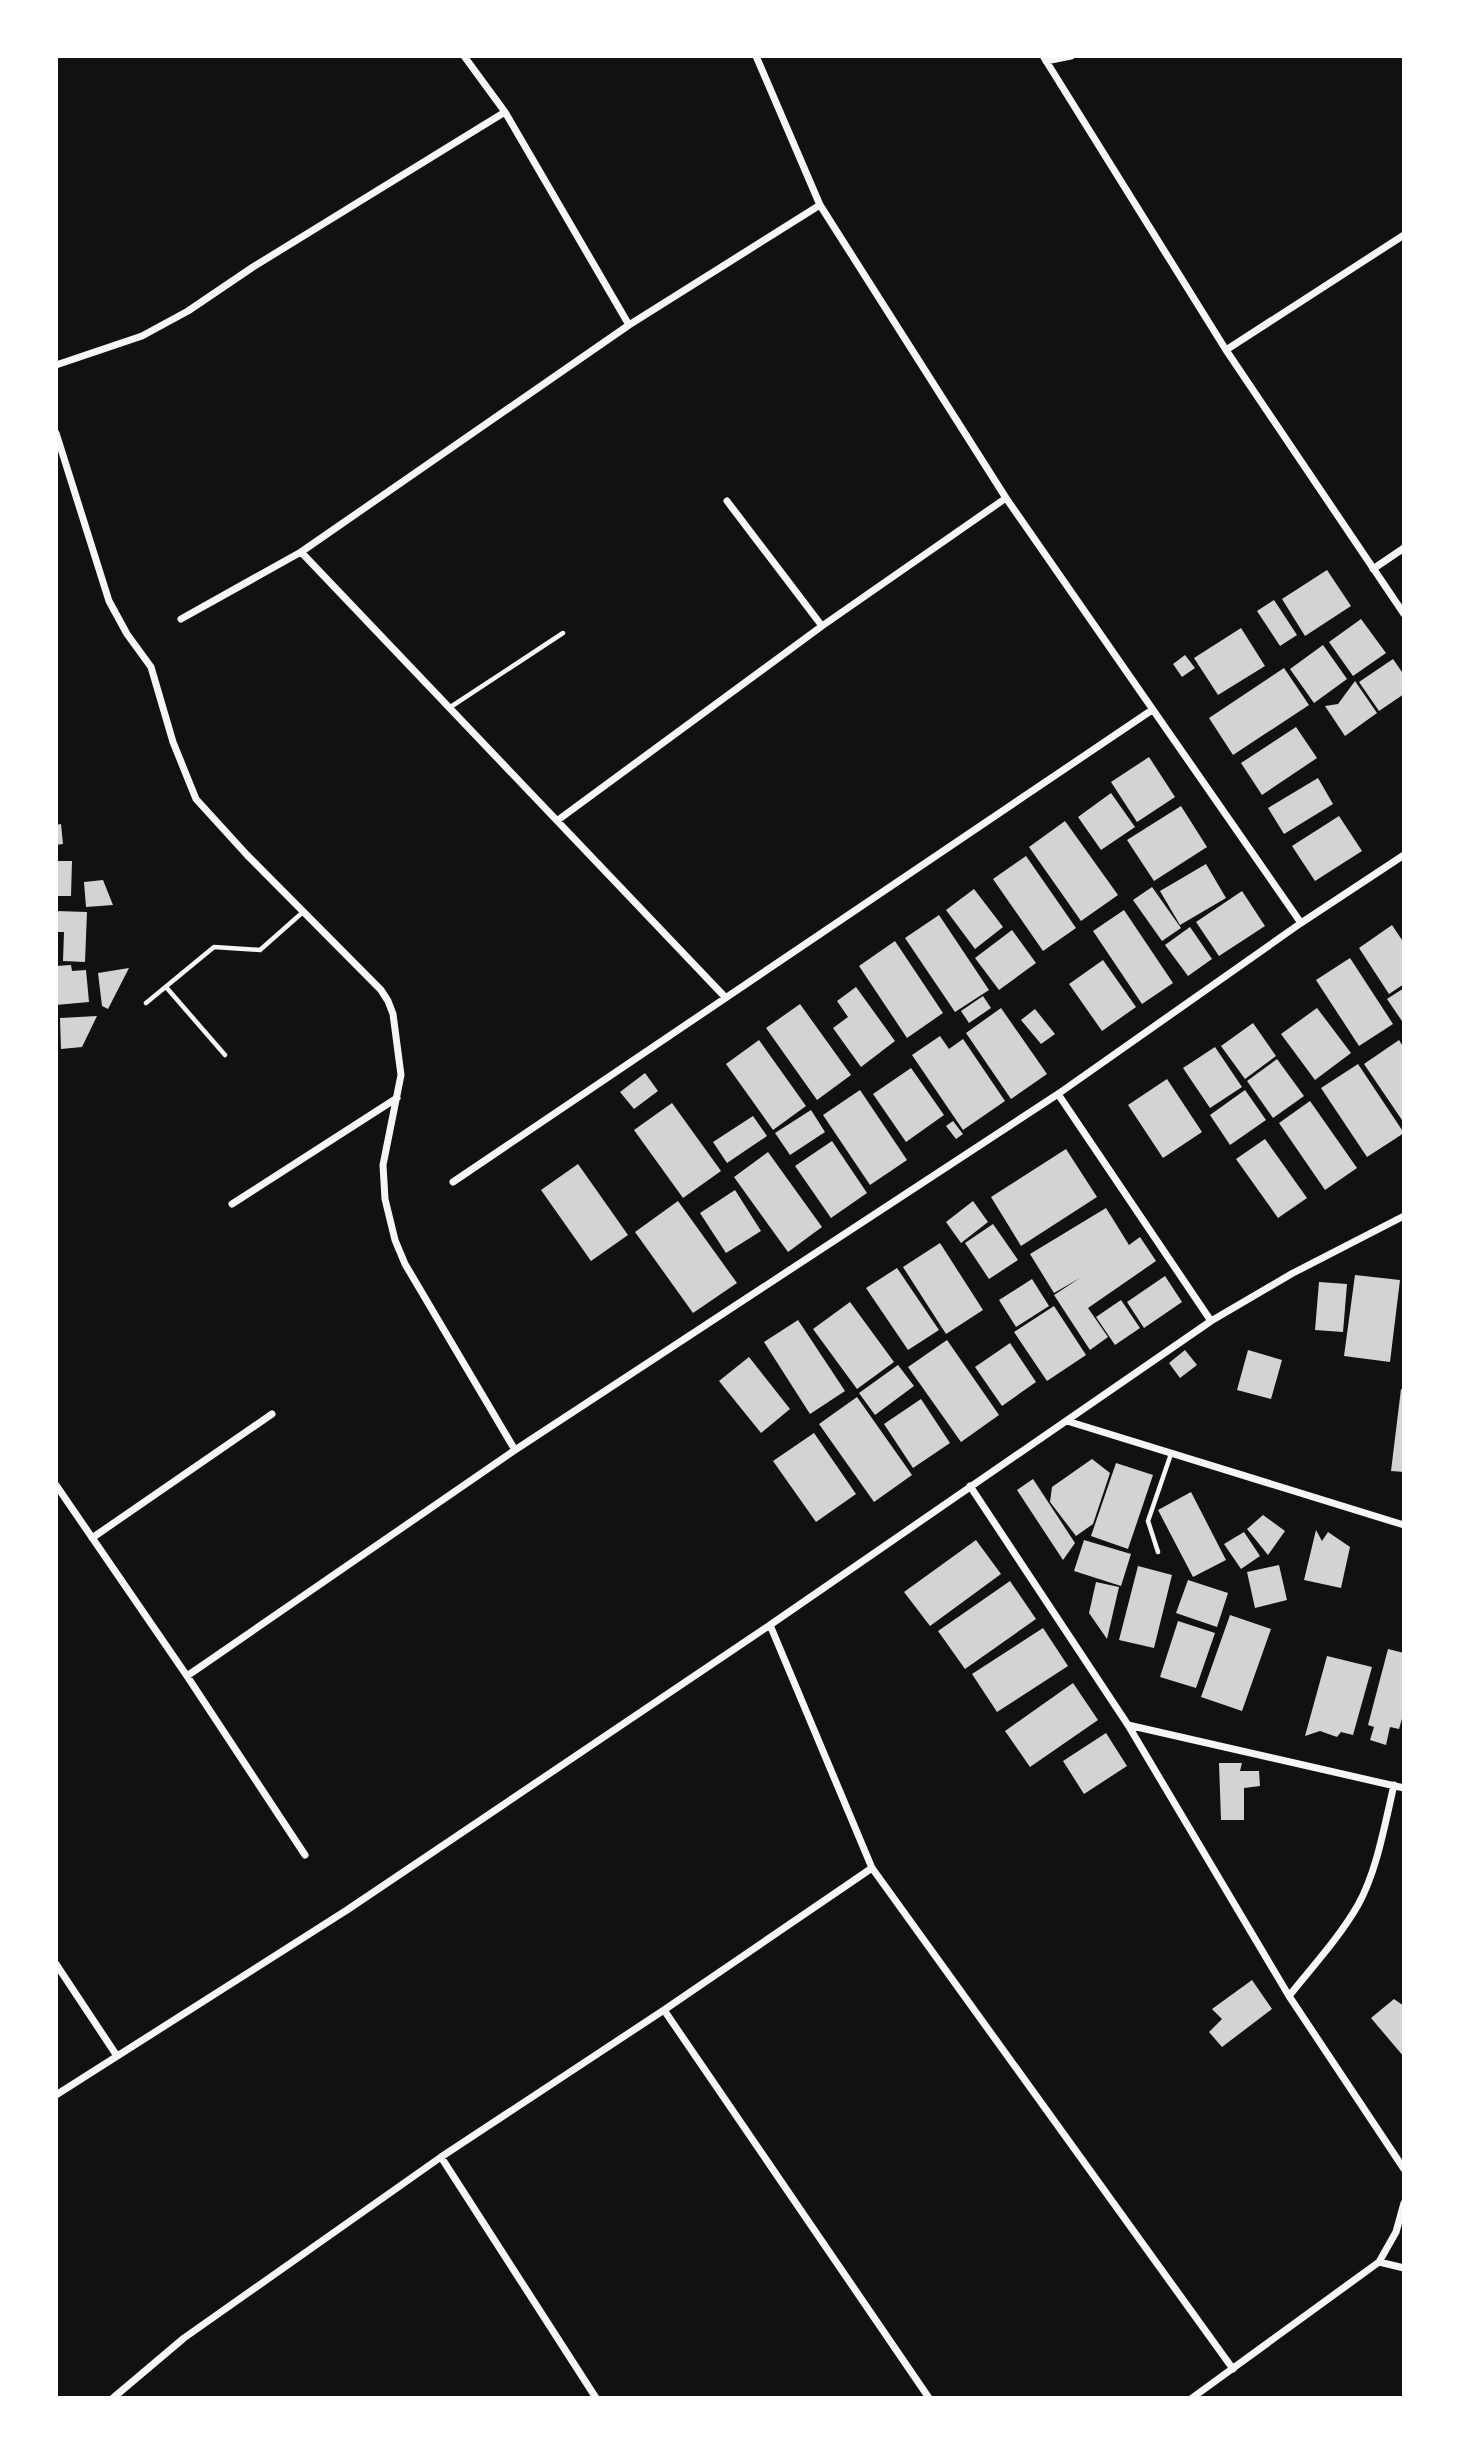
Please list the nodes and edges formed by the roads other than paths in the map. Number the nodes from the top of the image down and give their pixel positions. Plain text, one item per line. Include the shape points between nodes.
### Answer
1 (464, 56) edge
2 (756, 56) edge
3 (1072, 56) edge
4 (1045, 58) edge
5 (505, 112) junction
6 (820, 205) junction
7 (1404, 235) edge
8 (629, 325) junction
9 (1226, 350) junction
10 (56, 365) edge
11 (56, 433) edge
12 (1006, 498) junction
13 (727, 501) dead end
14 (1404, 548) edge
15 (300, 552) junction
16 (1373, 569) junction
17 (1404, 614) edge
18 (181, 620) dead end
19 (822, 626) junction
20 (563, 634) dead end
21 (449, 709) junction
22 (1152, 710) junction
23 (558, 820) junction
24 (1404, 855) edge
25 (303, 912) junction
26 (1301, 923) junction
27 (166, 987) junction
28 (725, 997) junction
29 (146, 1003) dead end
30 (225, 1055) dead end
31 (1058, 1094) junction
32 (397, 1098) junction
33 (453, 1182) dead end
34 (232, 1204) dead end
35 (1404, 1216) edge
36 (1211, 1321) junction
37 (272, 1414) dead end
38 (1067, 1421) junction
39 (515, 1450) junction
40 (1171, 1454) junction
41 (56, 1485) edge
42 (970, 1486) junction
43 (1404, 1525) edge
44 (92, 1538) junction
45 (1158, 1552) dead end
46 (770, 1625) junction
47 (187, 1676) junction
48 (1128, 1725) junction
49 (1394, 1785) junction
50 (1404, 1788) edge
51 (304, 1856) dead end
52 (872, 1868) junction
53 (56, 1964) edge
54 (1289, 1996) junction
55 (664, 2010) junction
56 (117, 2056) junction
57 (56, 2095) edge
58 (441, 2157) junction
59 (1404, 2169) edge
60 (1404, 2203) edge
61 (1379, 2262) junction
62 (1404, 2267) edge
63 (1233, 2369) junction
64 (113, 2398) edge
65 (596, 2398) edge
66 (929, 2398) edge
67 (1192, 2398) edge

1 - 5 street
2 - 6 street
3 - 4 street
4 - 9 street
5 - 8 street
5 - 10 street via 188,311 142,336
6 - 8 street
6 - 12 street
7 - 9 street
8 - 15 street
9 - 16 street
11 - 25 street via 109,601 151,667 196,799
12 - 19 street
12 - 22 street
13 - 19 street
14 - 16 street
15 - 18 street
15 - 21 street
16 - 17 street
19 - 23 street
20 - 21 lane
21 - 23 street
22 - 26 street
22 - 28 street
23 - 28 street
24 - 26 street
25 - 27 lane via 260,950 214,947
25 - 32 street via 388,1001 398,1041 401,1075
26 - 31 street
27 - 29 lane
27 - 30 lane
28 - 33 street
31 - 36 street
31 - 39 street
32 - 34 street
32 - 39 street via 383,1165 385,1199 396,1240 405,1264
35 - 36 street
36 - 38 street
37 - 44 street
38 - 40 street
38 - 42 street
39 - 47 street
40 - 43 street
40 - 45 lane via 1148,1521
41 - 44 street
42 - 46 street
42 - 48 street
44 - 47 street
46 - 52 street
46 - 56 street via 347,1910
47 - 51 street
48 - 49 street
48 - 54 street
49 - 50 street
49 - 54 street via 1359,1904
52 - 55 street
52 - 63 street
53 - 56 street
54 - 59 street
55 - 58 street
55 - 66 street
56 - 57 street
58 - 64 street via 184,2338
58 - 65 street
60 - 61 street via 1396,2232
61 - 62 street
61 - 63 street
63 - 67 street

